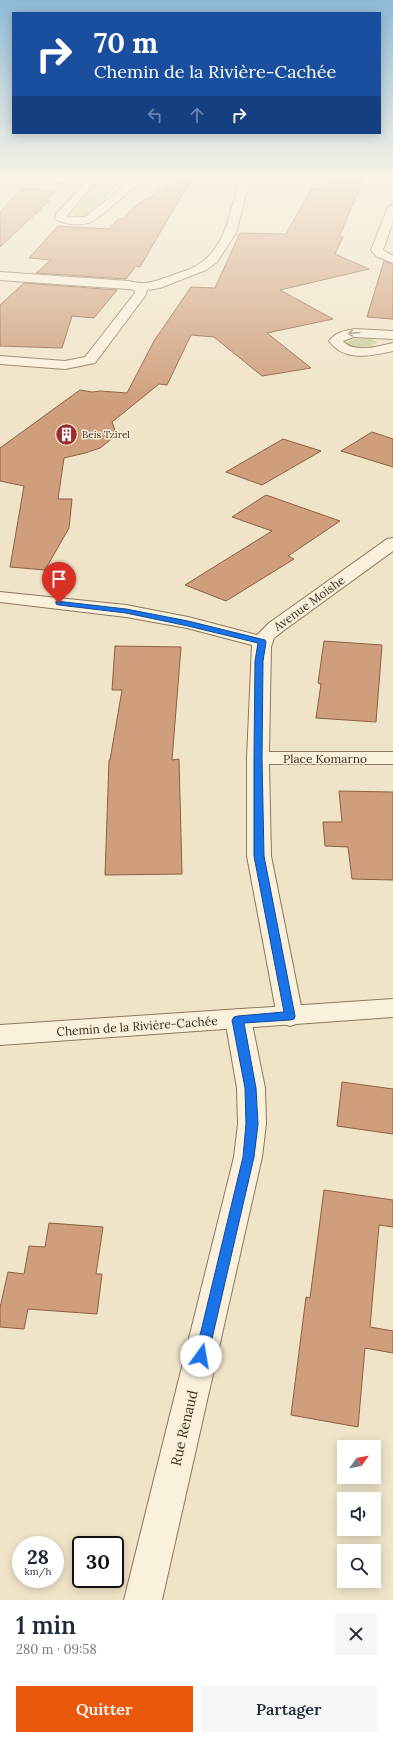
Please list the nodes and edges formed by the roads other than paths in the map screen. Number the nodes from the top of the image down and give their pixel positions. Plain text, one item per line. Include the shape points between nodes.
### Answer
1 (218, 253) edge
2 (379, 253) edge
3 (393, 260) edge
4 (0, 276) edge
5 (140, 288) junction
6 (393, 335) edge
7 (393, 347) edge
8 (0, 360) edge
9 (393, 542) edge
10 (0, 597) edge
11 (262, 642) junction
12 (258, 758) junction
13 (393, 758) edge
14 (393, 1008) edge
15 (290, 1016) junction
16 (238, 1020) junction
17 (0, 1035) edge
18 (143, 1600) edge

1 - 5 street via 213,260 195,270
2 - 3 street
4 - 5 street via 129,285
5 - 8 street via 141,293 90,360 65,365
6 -> 7 street via 350,334 340,336 336,341 343,348 356,352
9 - 11 street, Avenue Moishe via 276,627
10 - 11 street via 126,611 188,623
11 - 12 street via 259,661
12 - 13 street, Place Komarno
12 - 15 street via 259,856
14 - 15 street, Chemin de la Rivière-Cachée
15 - 16 street, Chemin de la Rivière-Cachée
16 - 17 street, Chemin de la Rivière-Cachée
16 - 18 street, Rue Renaud via 251,1088 252,1124 248,1157

